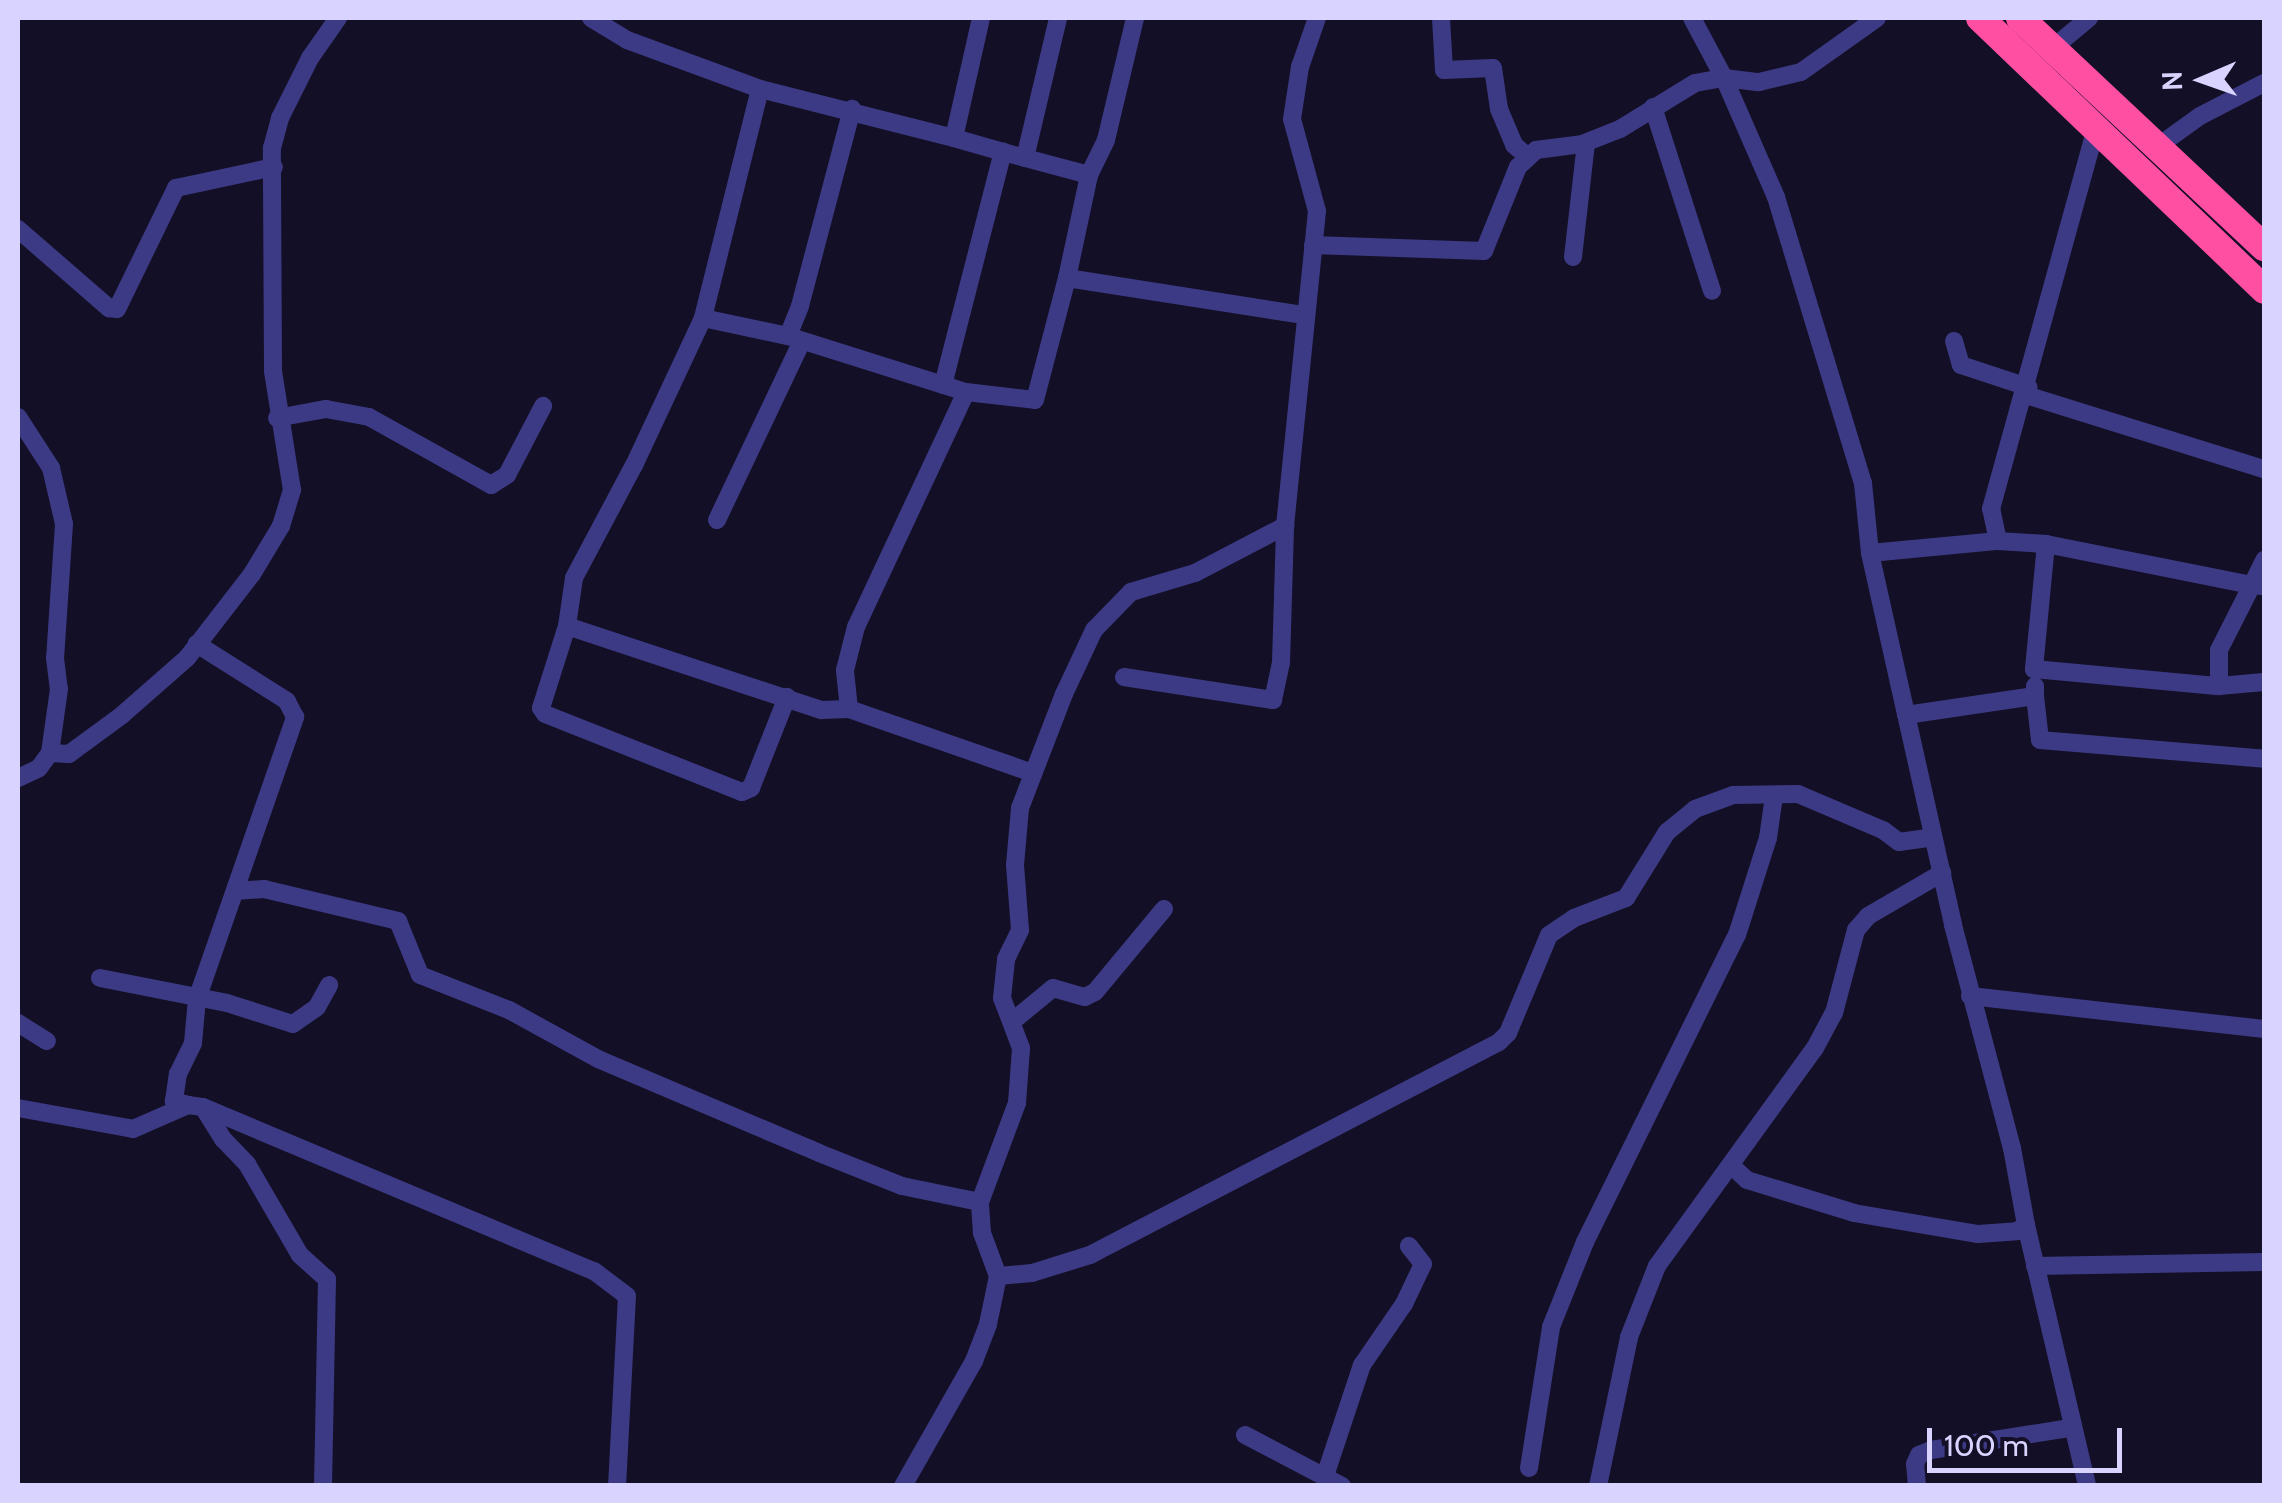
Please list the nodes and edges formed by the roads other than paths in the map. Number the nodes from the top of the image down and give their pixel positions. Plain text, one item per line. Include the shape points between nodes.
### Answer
1 (338, 18) edge
2 (591, 18) edge
3 (981, 18) edge
4 (1058, 18) edge
5 (1135, 18) edge
6 (1317, 18) edge
7 (1441, 18) edge
8 (1692, 18) edge
9 (1877, 18) edge
10 (1980, 18) edge
11 (2020, 18) edge
12 (2089, 18) edge
13 (2054, 48) junction
14 (1724, 78) junction
15 (2264, 82) edge
16 (760, 88) junction
17 (1654, 107) junction
18 (852, 109) junction
19 (2096, 128) junction
20 (954, 138) junction
21 (1586, 142) junction
22 (2156, 147) junction
23 (1003, 152) junction
24 (1527, 156) junction
25 (1025, 158) junction
26 (274, 167) junction
27 (1089, 175) junction
28 (18, 229) edge
29 (1313, 246) junction
30 (2264, 247) edge
31 (1573, 258) dead end
32 (1066, 278) junction
33 (2264, 289) edge
34 (1712, 292) dead end
35 (1304, 315) junction
36 (703, 318) junction
37 (795, 339) junction
38 (1954, 341) dead end
39 (943, 385) junction
40 (2026, 391) junction
41 (966, 392) junction
42 (543, 406) dead end
43 (18, 417) edge
44 (277, 418) junction
45 (2264, 469) edge
46 (717, 520) dead end
47 (1284, 526) junction
48 (1998, 541) junction
49 (2046, 544) junction
50 (1870, 553) junction
51 (2264, 560) edge
52 (2258, 585) edge
53 (567, 626) junction
54 (197, 644) junction
55 (2034, 670) junction
56 (1124, 677) dead end
57 (2264, 682) edge
58 (2219, 686) junction
59 (2035, 696) junction
60 (787, 697) junction
61 (849, 709) junction
62 (1906, 715) junction
63 (50, 753) junction
64 (2264, 759) edge
65 (1034, 773) junction
66 (18, 778) edge
67 (1774, 796) junction
68 (1933, 836) junction
69 (1942, 873) junction
70 (235, 891) junction
71 (1164, 909) dead end
72 (100, 978) dead end
73 (328, 985) dead end
74 (1970, 996) junction
75 (196, 999) junction
76 (1014, 1020) junction
77 (18, 1022) edge
78 (2264, 1029) edge
79 (47, 1041) dead end
80 (195, 1106) junction
81 (18, 1108) edge
82 (1732, 1167) junction
83 (980, 1202) junction
84 (2026, 1225) junction
85 (1409, 1246) dead end
86 (2264, 1262) edge
87 (2036, 1266) junction
88 (998, 1276) junction
89 (2070, 1428) junction
90 (1245, 1435) dead end
91 (1530, 1468) dead end
92 (1325, 1476) junction
93 (323, 1486) edge
94 (617, 1486) edge
95 (903, 1486) edge
96 (1342, 1486) edge
97 (1598, 1486) edge
98 (1917, 1486) edge
99 (2087, 1486) edge

1 - 26 street via 280,118
2 - 16 street via 627,40
3 - 20 street
4 - 25 street
5 - 27 street via 1106,140
6 - 29 street via 1292,120 1317,212
7 - 24 street via 1444,70 1494,68 1499,109 1514,145
8 - 14 street
9 - 14 street via 1800,72 1759,82
10 - 19 highway
11 - 13 highway
12 - 13 street
13 - 22 highway
14 - 17 street via 1695,83
14 - 50 street via 1776,197 1864,483
15 - 22 street
16 - 18 street
16 - 36 street
17 - 21 street
17 - 34 street
18 - 20 street
18 - 37 street
19 - 33 highway
19 - 40 street
20 - 23 street
21 - 24 street
21 - 31 street
22 - 30 highway
23 - 25 street
23 - 39 street
24 - 29 street via 1484,252
25 - 27 street
26 - 28 street via 176,188 117,308
26 - 44 street
27 - 32 street
29 - 35 street
32 - 35 street
32 - 41 street via 1035,400
35 - 47 street
36 - 37 street
36 - 53 street via 574,578
37 - 39 street
37 - 46 street
38 - 40 street via 1961,365
39 - 41 street
40 - 45 street
40 - 48 street via 1991,509
41 - 61 street via 856,627 846,670
42 - 44 street via 507,475 490,484 369,417 326,409
43 - 63 street via 51,468 64,524 59,689
44 - 54 street via 292,490 282,526
47 - 56 street via 1281,663 1272,700
47 - 65 street via 1195,572 1130,592 1094,630
48 - 49 street
48 - 50 street
49 - 52 street
49 - 55 street
50 - 62 street
51 - 52 street
52 - 58 street via 2219,650
53 - 60 street
53 - 60 street via 539,701 545,714 732,791 751,788
54 - 63 street via 122,716 69,754
54 - 70 street via 287,701 295,717
55 - 58 street
55 - 59 street
57 - 58 street
59 - 62 street
59 - 64 street via 2040,740
60 - 61 street via 821,710
61 - 65 street
62 - 68 street
63 - 66 street via 39,768
65 - 76 street via 1020,808 1020,930 1006,959 1002,998
67 - 68 street via 1798,794 1899,842
67 - 88 street via 1733,795 1695,809 1667,832 1626,898 1549,934 1499,1042 1090,1254
67 - 91 street via 1768,838 1737,935 1585,1242 1552,1328
68 - 69 street
69 - 74 street
69 - 82 street via 1868,916 1856,930 1834,1013
70 - 75 street
70 - 83 street via 264,890 398,921 420,975 836,1160 902,1186
71 - 76 street via 1096,992 1086,997 1052,988
72 - 75 street
73 - 75 street via 316,1007 293,1024
74 - 78 street
74 - 84 street
75 - 80 street via 193,1043 174,1101
76 - 83 street via 1021,1048 1017,1103
77 - 79 street
80 - 81 street via 133,1128
80 - 93 street via 246,1164 300,1254 327,1279
80 - 94 street via 594,1271 627,1296
82 - 84 street via 1747,1180 1854,1214 1978,1234
82 - 97 street via 1657,1266 1629,1336
83 - 88 street via 982,1234
84 - 87 street
85 - 92 street via 1423,1264 1362,1365
86 - 87 street
87 - 89 street
88 - 95 street via 974,1361
89 - 98 street via 1931,1450 1919,1455
89 - 99 street
90 - 92 street
92 - 96 street

